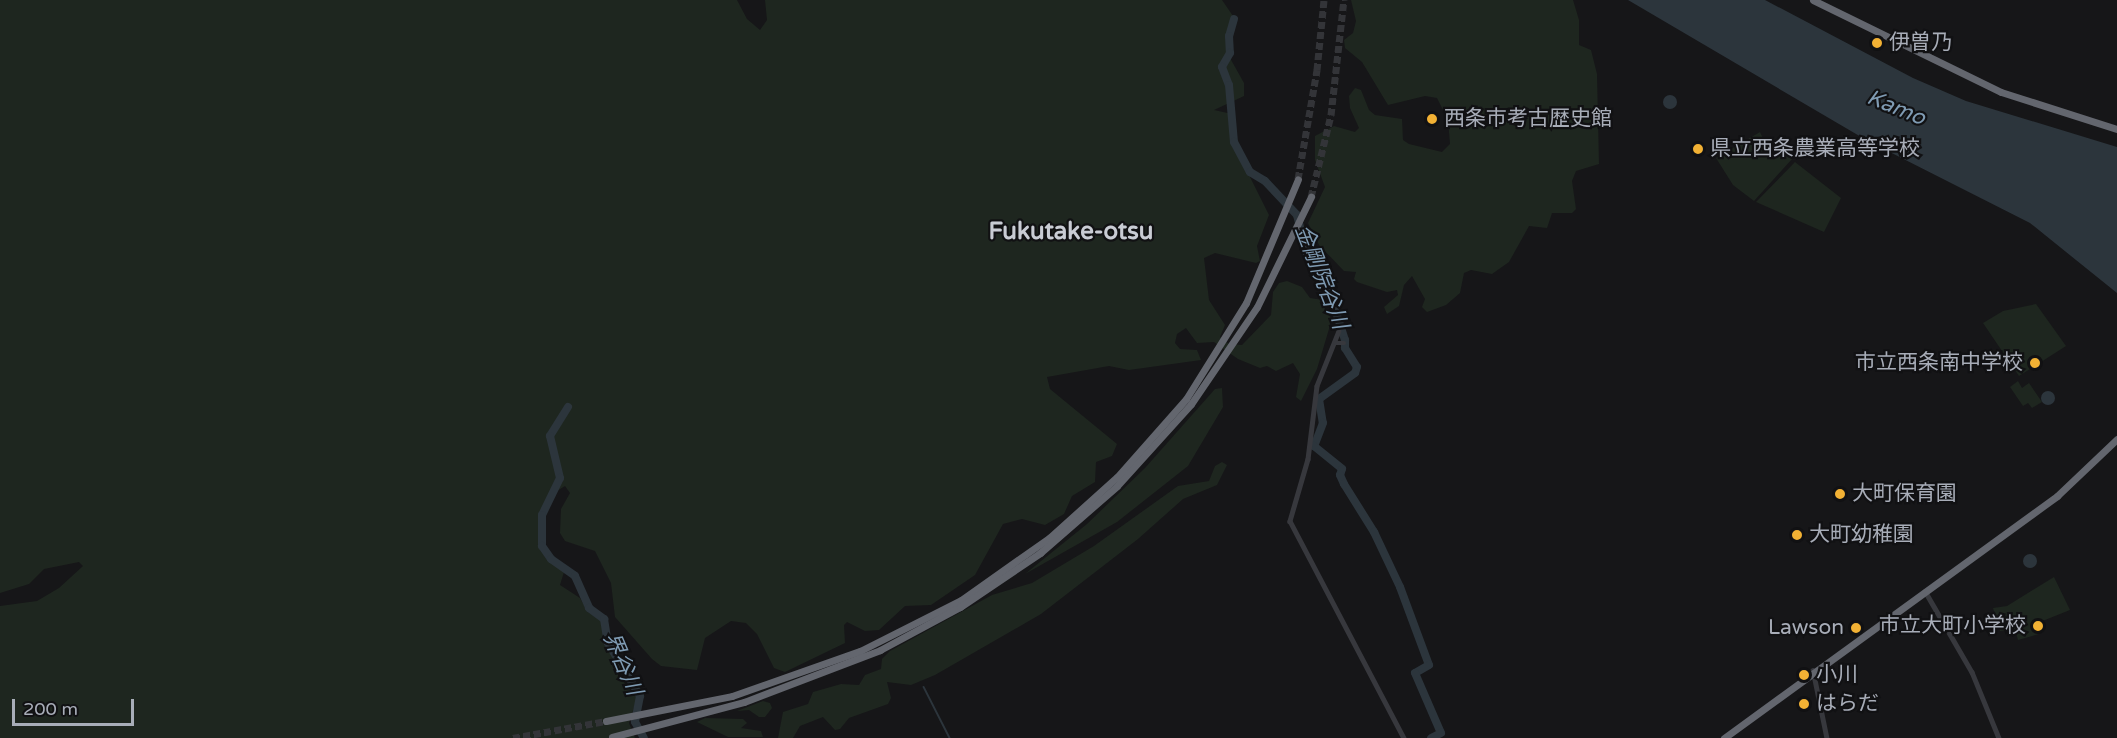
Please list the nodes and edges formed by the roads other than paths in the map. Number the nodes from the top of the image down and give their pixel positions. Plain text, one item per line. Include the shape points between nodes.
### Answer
1 (1814, 0) edge
2 (2117, 129) edge
3 (1297, 182) tunnel mouth
4 (1310, 200) tunnel mouth
5 (1339, 331) dead end
6 (1344, 343) dead end
7 (1333, 345) junction
8 (2117, 440) edge
9 (1925, 591) junction
10 (1813, 670) junction
11 (606, 721) tunnel mouth
12 (612, 737) edge
13 (1404, 738) edge
14 (1724, 738) edge
15 (1827, 738) edge
16 (1999, 738) edge

1 - 2 highway via 2001,92
3 - 11 highway via 1264,267 1206,370 1159,431 1096,497 1049,538 961,600 832,663 757,689
4 - 12 highway via 1266,291 1212,377 1117,486 1064,535 1004,579 880,650 808,680 710,712
5 - 7 street
6 - 7 street
7 - 13 street via 1317,386 1308,459 1290,520
8 - 9 highway via 2073,483
9 - 10 highway
9 - 16 street via 1972,672
10 - 14 highway
10 - 15 street

